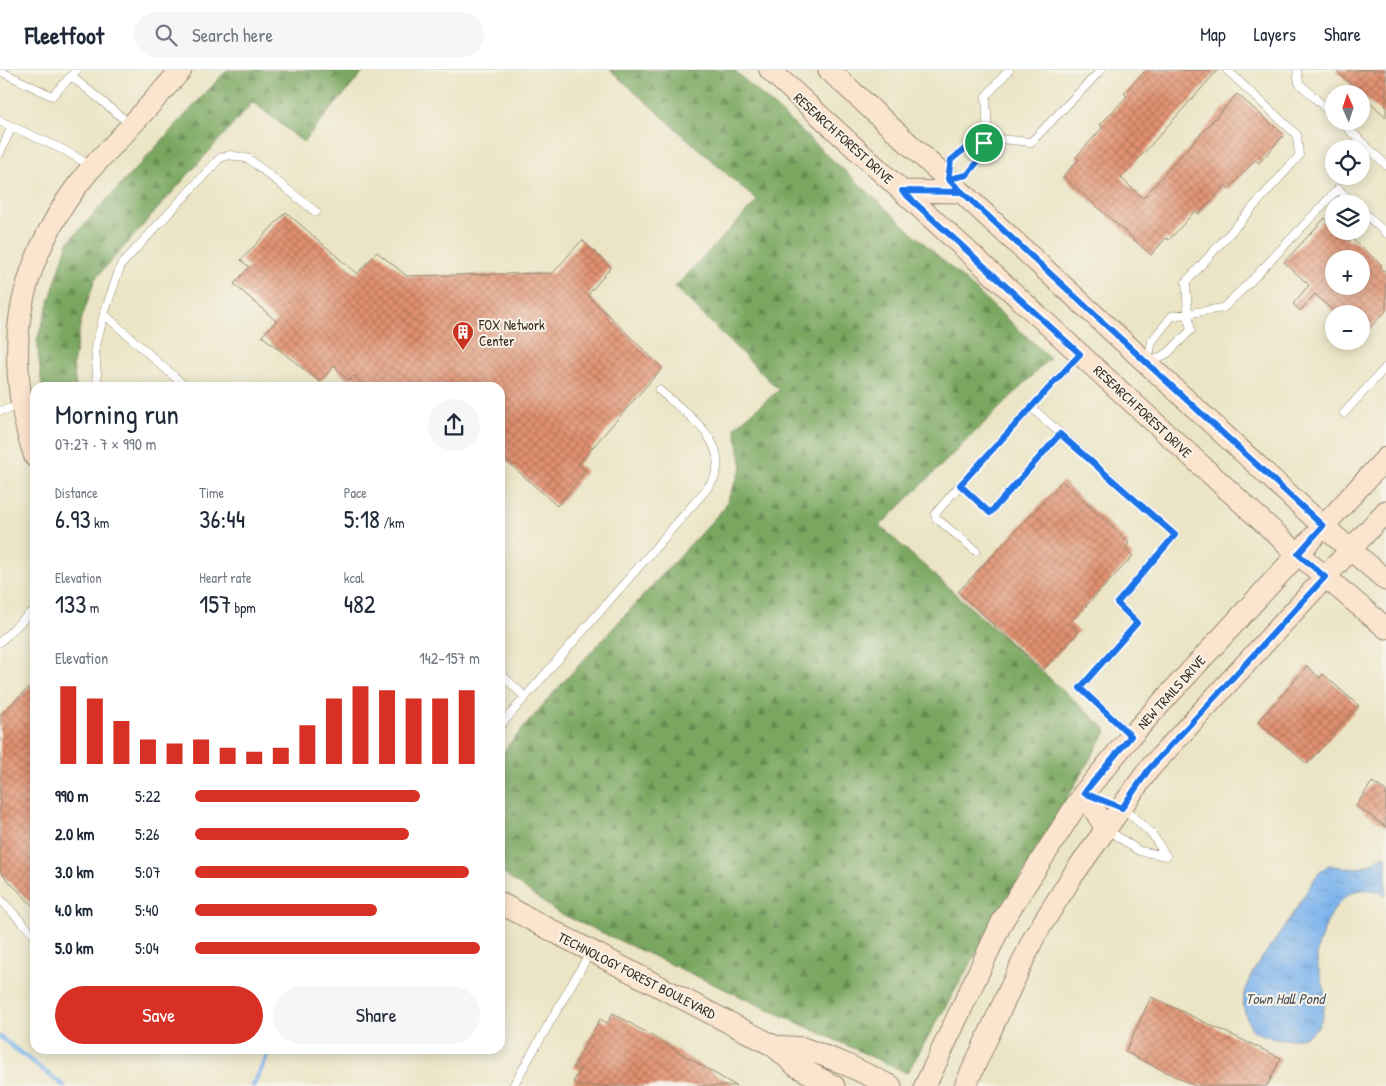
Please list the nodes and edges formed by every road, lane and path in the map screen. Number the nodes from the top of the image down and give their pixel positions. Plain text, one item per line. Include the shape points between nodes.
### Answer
1 (181, 70) edge
2 (770, 70) edge
3 (829, 70) edge
4 (1009, 70) edge
5 (1100, 70) edge
6 (1227, 70) edge
7 (1297, 70) edge
8 (0, 71) edge
9 (74, 73) edge
10 (1325, 108) edge
11 (0, 121) edge
12 (132, 125) junction
13 (12, 126) junction
14 (1349, 130) edge
15 (986, 141) junction
16 (0, 153) edge
17 (1386, 165) edge
18 (93, 167) junction
19 (955, 185) junction
20 (902, 191) junction
21 (1332, 195) edge
22 (1344, 195) edge
23 (1325, 203) edge
24 (316, 212) dead end
25 (1370, 218) edge
26 (1386, 233) edge
27 (104, 314) junction
28 (1188, 314) junction
29 (1080, 354) junction
30 (1148, 363) junction
31 (1386, 367) edge
32 (98, 382) edge
33 (180, 382) edge
34 (659, 390) dead end
35 (22, 405) junction
36 (1031, 407) junction
37 (0, 411) edge
38 (1344, 413) dead end
39 (1060, 434) junction
40 (30, 437) edge
41 (1386, 458) edge
42 (960, 485) junction
43 (1386, 511) edge
44 (1323, 526) junction
45 (1350, 549) junction
46 (976, 551) dead end
47 (1298, 554) junction
48 (1325, 577) junction
49 (1386, 580) edge
50 (30, 614) edge
51 (1386, 628) edge
52 (0, 642) edge
53 (505, 678) edge
54 (525, 697) junction
55 (505, 720) edge
56 (1131, 736) junction
57 (1084, 793) junction
58 (1122, 808) junction
59 (1106, 829) junction
60 (0, 899) edge
61 (505, 906) edge
62 (30, 931) edge
63 (591, 951) junction
64 (774, 1046) junction
65 (513, 1086) edge
66 (834, 1086) edge
67 (891, 1086) edge
68 (925, 1086) edge
69 (965, 1086) edge

1 - 12 street
2 - 20 street, RESEARCH FOREST DRIVE
3 - 19 street
4 - 15 lane via 986,96
5 - 15 lane via 1031,142
6 - 28 lane via 1297,135 1299,156 1186,282
7 - 10 lane via 1299,83
8 - 9 lane via 52,96
9 - 12 lane
11 - 13 lane
12 - 18 street
13 - 16 lane
13 - 18 lane
14 - 17 lane
15 - 19 lane via 987,150
15 - 19 lane via 976,140 951,160
18 - 35 street via 49,231 26,288 18,351
19 - 20 street
19 - 30 street
20 - 29 street, RESEARCH FOREST DRIVE
21 - 22 lane via 1338,189
23 - 28 lane via 1224,308
24 - 27 lane via 249,159 230,155 220,158 121,264
25 - 26 lane
27 - 32 lane via 95,349
27 - 33 lane
28 - 30 lane via 1172,316 1152,341
28 - 30 lane via 1191,330 1168,353
29 - 36 lane
29 - 47 street, RESEARCH FOREST DRIVE
30 - 44 street
31 - 38 lane
34 - 54 lane via 707,432 717,454 715,475 704,492
35 - 37 lane
35 - 40 street
36 - 39 lane
36 - 42 lane
39 - 42 lane via 990,513
39 - 56 lane via 1175,535 1117,603 1137,623 1080,688
41 - 44 street, NEW TRAILS DRIVE
42 - 46 lane via 935,514
43 - 45 street
44 - 45 street
44 - 47 street, NEW TRAILS DRIVE
45 - 48 street
45 - 49 street
47 - 48 street, RESEARCH FOREST DRIVE
47 - 56 street, NEW TRAILS DRIVE
48 - 51 street, RESEARCH FOREST DRIVE
48 - 58 street via 1149,769
50 - 52 lane
53 - 54 lane
54 - 55 lane
56 - 57 street, NEW TRAILS DRIVE
57 - 58 street
57 - 59 street
57 - 68 street, NEW TRAILS DRIVE via 1003,920
58 - 59 street
58 - 59 lane via 1152,834 1166,856 1139,851
59 - 69 street via 1034,937
60 - 62 lane
61 - 63 street, TECHNOLOGY FOREST BOULEVARD
63 - 64 street, TECHNOLOGY FOREST BOULEVARD
63 - 65 lane
64 - 66 street, TECHNOLOGY FOREST BOULEVARD via 796,1066
64 - 67 street, TECHNOLOGY FOREST BOULEVARD via 803,1048

